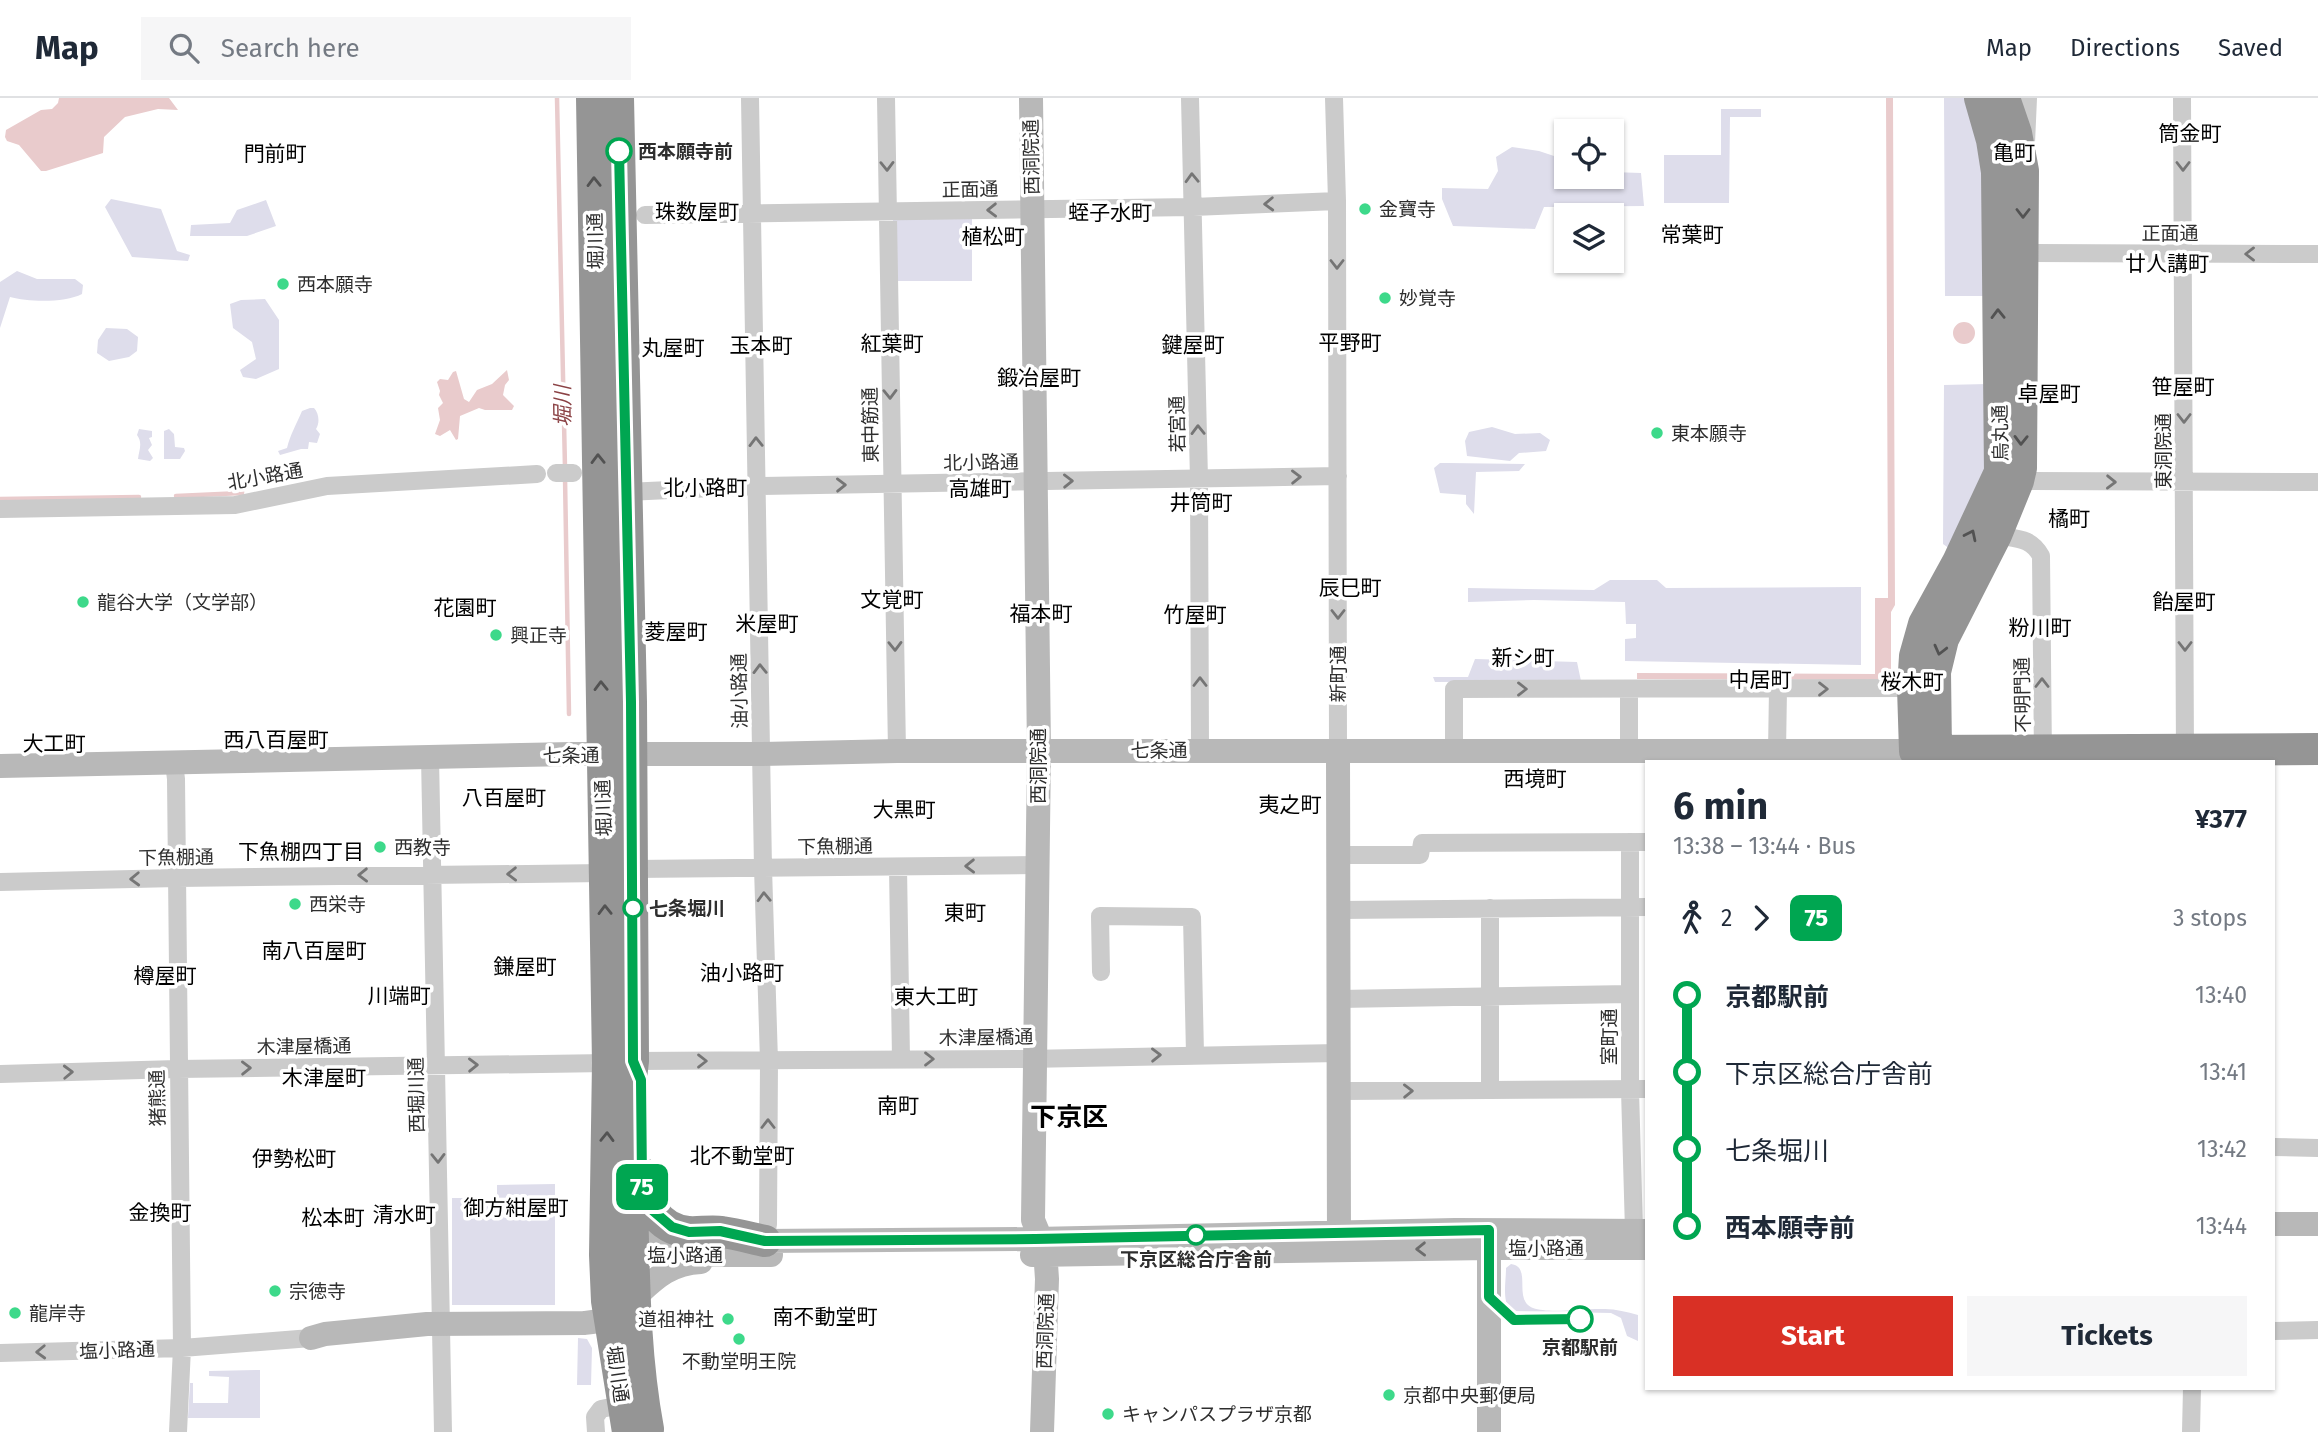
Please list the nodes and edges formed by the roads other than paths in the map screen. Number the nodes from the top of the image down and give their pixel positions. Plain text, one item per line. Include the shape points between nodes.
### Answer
1 (592, 98) edge
2 (618, 98) edge
3 (750, 98) edge
4 (886, 98) edge
5 (1031, 98) edge
6 (1190, 98) edge
7 (1334, 98) edge
8 (1980, 98) edge
9 (2004, 98) edge
10 (2028, 98) edge
11 (2182, 98) edge
12 (2023, 171) junction
13 (1337, 201) junction
14 (1193, 207) junction
15 (1032, 209) junction
16 (887, 211) junction
17 (753, 212) junction
18 (624, 215) junction
19 (2010, 253) junction
20 (2183, 254) junction
21 (2318, 254) edge
22 (537, 474) dead end
23 (1338, 476) junction
24 (1199, 479) junction
25 (1036, 482) junction
26 (2318, 482) edge
27 (2184, 483) junction
28 (893, 484) junction
29 (2006, 484) junction
30 (757, 486) junction
31 (626, 492) junction
32 (0, 509) edge
33 (1996, 535) junction
34 (1913, 688) junction
35 (1629, 689) junction
36 (1778, 689) junction
37 (2318, 749) edge
38 (1200, 750) junction
39 (897, 751) junction
40 (1039, 751) junction
41 (1926, 751) junction
42 (1338, 752) junction
43 (1454, 752) junction
44 (1629, 752) junction
45 (1777, 752) junction
46 (616, 754) junction
47 (761, 754) junction
48 (2043, 756) edge
49 (2185, 756) edge
50 (429, 757) junction
51 (174, 763) junction
52 (0, 766) edge
53 (1638, 842) edge
54 (1339, 855) junction
55 (1039, 865) junction
56 (898, 867) junction
57 (763, 868) junction
58 (618, 871) junction
59 (431, 874) junction
60 (177, 877) junction
61 (0, 882) edge
62 (1638, 907) edge
63 (1490, 908) junction
64 (1339, 910) junction
65 (1101, 972) dead end
66 (1630, 994) junction
67 (1490, 996) junction
68 (1339, 999) junction
69 (1339, 1053) junction
70 (1195, 1055) junction
71 (1037, 1058) junction
72 (901, 1059) junction
73 (769, 1061) junction
74 (621, 1062) junction
75 (437, 1065) junction
76 (177, 1069) junction
77 (0, 1074) edge
78 (1639, 1089) edge
79 (1490, 1090) junction
80 (1340, 1091) junction
81 (2275, 1147) edge
82 (2318, 1148) edge
83 (2275, 1224) edge
84 (2318, 1224) edge
85 (1642, 1237) edge
86 (1489, 1239) junction
87 (1339, 1241) junction
88 (1043, 1246) junction
89 (762, 1248) junction
90 (622, 1252) junction
91 (635, 1296) junction
92 (610, 1318) junction
93 (439, 1324) junction
94 (2318, 1330) edge
95 (2275, 1331) edge
96 (638, 1336) junction
97 (310, 1338) joint
98 (182, 1348) junction
99 (0, 1353) edge
100 (2192, 1390) edge
101 (631, 1412) edge
102 (178, 1432) edge
103 (443, 1432) edge
104 (596, 1432) edge
105 (649, 1432) edge
106 (1042, 1432) edge
107 (1489, 1432) edge
108 (2191, 1432) edge

18 -> 1 highway, 堀川通
2 - 18 highway, 堀川通
3 - 17 street, 油小路通
4 -> 16 street, 東中筋通
5 - 15 street, 西洞院通
14 -> 6 street, 若宮通
7 - 13 street, 新町通
8 - 19 highway, 烏丸通 via 1995,155
9 - 12 highway, 烏丸通
10 - 12 street
11 -> 20 street, 東洞院通
12 -> 19 highway, 烏丸通
13 -> 14 street, 正面通
13 -> 23 street, 新町通
14 - 15 street, 正面通
24 -> 14 street, 若宮通
15 -> 16 street, 正面通
15 - 25 street, 西洞院通
16 - 17 street, 正面通
16 -> 28 street, 東中筋通
17 - 18 street, 正面通
30 -> 17 street, 油小路通
18 - 31 highway, 堀川通
46 -> 18 highway, 堀川通
19 - 20 street, 正面通
19 - 29 highway, 烏丸通 via 2000,472
21 -> 20 street, 正面通
20 -> 27 street, 東洞院通
22 - 32 street, 北小路通 via 327,486 234,505
24 -> 23 street, 北小路通
23 -> 42 street, 新町通
25 -> 24 street, 北小路通
38 -> 24 street, 若宮通
25 - 28 street, 北小路通
25 - 40 street, 西洞院通
26 - 27 street
29 -> 27 street
27 -> 49 street, 東洞院通
30 -> 28 street, 北小路通
28 -> 39 street, 東中筋通
29 - 33 highway, 烏丸通
34 -> 29 highway, 烏丸通 via 1924,624
30 - 31 street, 北小路通
47 -> 30 street, 油小路通
31 - 46 highway, 堀川通
33 -> 41 highway, 烏丸通 via 1943,639
48 -> 33 street, 不明門通 via 2042,556 2036,546
36 -> 34 street
34 - 41 highway, 烏丸通
35 - 36 street
43 -> 35 street via 1454,689
35 - 44 street
36 - 45 street
37 - 49 highway, 七条通
38 - 40 street, 七条通
38 - 42 street, 七条通
39 - 40 street, 七条通
39 - 47 street, 七条通
40 - 55 street, 西洞院通
41 - 45 street, 七条通
41 - 48 highway, 七条通
42 - 43 street, 七条通
42 - 54 street, 新町通
43 - 44 street, 七条通
44 - 45 street, 七条通
46 - 47 street, 七条通
46 - 50 street, 七条通
46 - 58 highway, 堀川通
47 - 57 street, 油小路通
48 - 49 highway, 七条通
50 - 51 street, 七条通
50 - 59 street, 西堀川通
51 - 52 street, 七条通
51 - 60 street, 猪熊通
53 - 54 street via 1422,843 1420,855
53 - 62 street, 室町通
54 - 64 street, 新町通
55 -> 56 street, 下魚棚通
55 - 71 street, 西洞院通
56 - 57 street, 下魚棚通
56 - 72 street
57 - 58 street, 下魚棚通
73 -> 57 street, 油小路通
58 -> 59 street, 下魚棚通
58 - 74 highway, 堀川通
59 -> 60 street, 下魚棚通
59 - 75 street, 西堀川通
60 -> 61 street, 下魚棚通
60 - 76 street, 猪熊通
62 - 63 street
62 - 66 street, 室町通
63 - 64 street
63 - 67 street
64 - 68 street, 新町通
65 - 70 street via 1100,916 1192,916
66 - 67 street
66 - 78 street, 室町通
67 - 68 street
67 - 79 street
68 - 69 street, 新町通
69 - 70 street, 木津屋橋通
69 - 80 street, 新町通
71 -> 70 street, 木津屋橋通
72 -> 71 street, 木津屋橋通
71 - 88 street, 西洞院通 via 1033,1220
72 - 73 street, 木津屋橋通
74 -> 73 street, 木津屋橋通
89 -> 73 street, 油小路通 via 768,1224
75 -> 74 street, 木津屋橋通
74 - 89 highway via 641,1080 642,1182 651,1209 683,1231 720,1231
90 -> 74 highway, 堀川通
74 - 90 highway, 堀川通 via 631,1080 631,1171
76 -> 75 street, 木津屋橋通
75 -> 93 street, 西堀川通
77 -> 76 street, 木津屋橋通
76 - 98 street, 猪熊通
78 - 79 street
78 - 85 street, 室町通
80 -> 79 street
80 - 87 street, 新町通
81 - 82 street
83 - 84 street
85 - 86 street, 塩小路通
86 - 87 street, 塩小路通
86 - 107 street
87 - 88 street, 塩小路通
88 - 89 street, 塩小路通
88 - 106 street, 西洞院通 via 1047,1279
89 - 90 street, 塩小路通
89 - 91 street via 734,1262 682,1264 661,1274
90 - 91 highway, 堀川通
90 - 92 highway, 堀川通
91 - 92 street
91 - 96 highway, 堀川通
92 - 93 street, 塩小路通 via 584,1324
92 - 96 street
92 - 101 highway, 堀川通
93 - 97 street, 塩小路通
93 - 103 street, 西堀川通
94 - 95 street
96 - 101 highway, 堀川通
97 - 98 street, 塩小路通
98 -> 99 street, 塩小路通
98 - 102 street, 猪熊通
100 - 108 street
101 - 104 street via 604,1407 594,1420
101 - 105 highway, 堀川通

